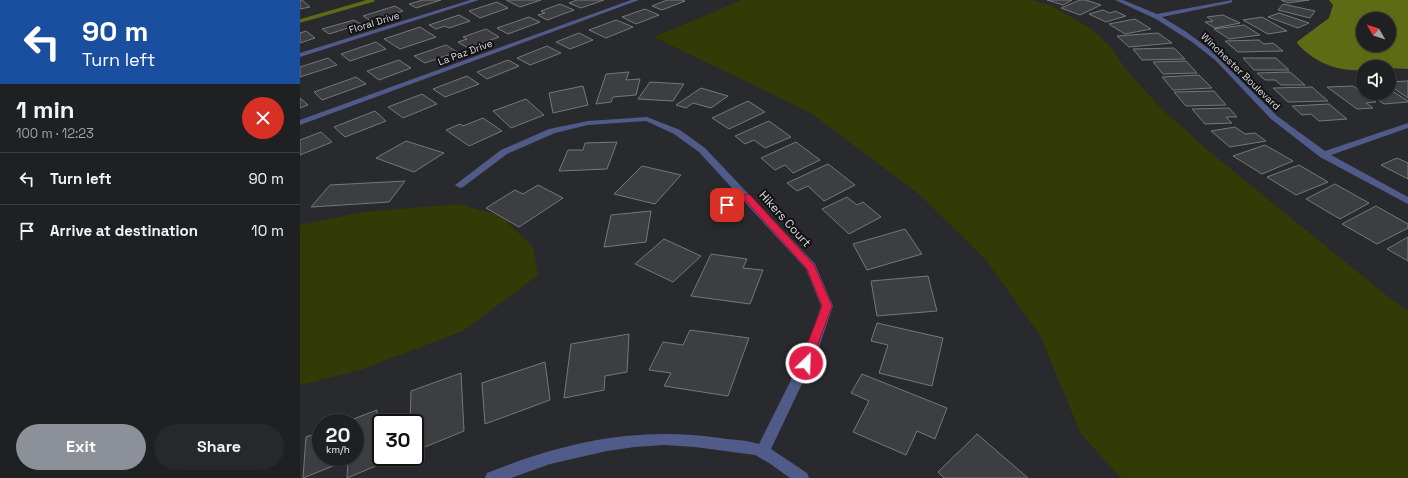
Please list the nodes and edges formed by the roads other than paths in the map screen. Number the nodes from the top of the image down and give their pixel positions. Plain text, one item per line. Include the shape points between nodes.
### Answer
1 (476, 0) edge
2 (636, 0) edge
3 (1118, 0) edge
4 (1230, 0) edge
5 (1158, 16) junction
6 (300, 55) edge
7 (300, 123) edge
8 (1408, 125) edge
9 (1323, 155) junction
10 (460, 185) dead end
11 (747, 197) junction
12 (1408, 201) edge
13 (717, 210) dead end
14 (763, 451) junction
15 (492, 478) edge
16 (802, 478) edge

1 - 6 street, Floral Drive
2 - 7 street, La Paz Drive
3 - 5 street, Winchester Boulevard
4 - 5 street
5 - 9 street, Winchester Boulevard via 1192,37 1217,59 1262,108
8 - 9 street
9 - 12 street, Winchester Boulevard
10 - 11 street, Hikers Court via 504,152 552,131 588,123 647,119 677,132 702,150
11 - 13 street
11 - 14 street, Hikers Court via 811,267 827,306 812,350
14 - 15 street via 696,439 636,439 580,448
14 - 16 street

